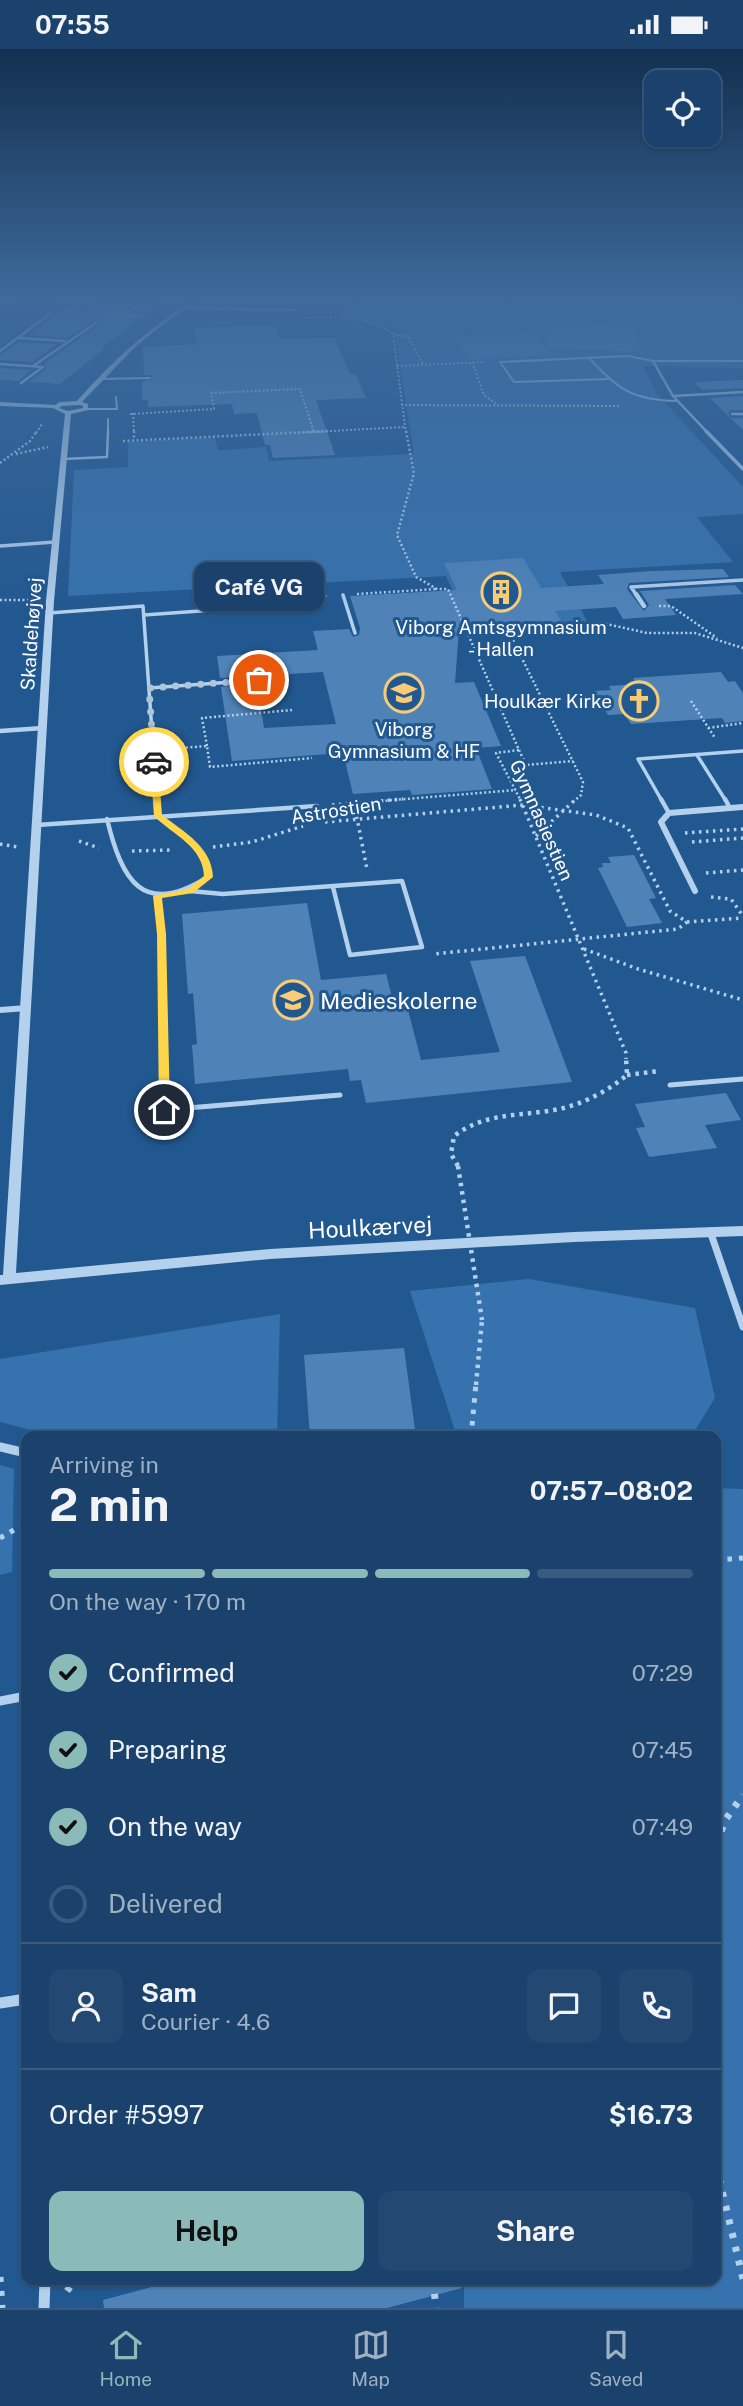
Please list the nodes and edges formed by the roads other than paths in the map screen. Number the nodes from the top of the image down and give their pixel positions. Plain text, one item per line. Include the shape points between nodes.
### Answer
1 (55, 407) edge
2 (117, 407) edge
3 (683, 407) edge
4 (86, 409) joint
5 (68, 413) junction
6 (732, 414) dead end
7 (743, 414) edge
8 (108, 419) dead end
9 (63, 459) junction
10 (743, 460) edge
11 (735, 461) junction
12 (743, 469) edge
13 (55, 543) junction
14 (0, 546) edge
15 (743, 580) edge
16 (343, 595) dead end
17 (644, 606) road end
18 (269, 607) dead end
19 (49, 613) junction
20 (144, 615) junction
21 (355, 633) dead end
22 (259, 680) dead end
23 (149, 688) junction
24 (43, 728) junction
25 (0, 731) edge
26 (743, 751) edge
27 (697, 755) junction
28 (317, 806) road end
29 (743, 807) edge
30 (730, 808) junction
31 (669, 813) junction
32 (158, 816) junction
33 (107, 819) junction
34 (37, 825) junction
35 (333, 887) junction
36 (190, 891) junction
37 (695, 891) road end
38 (157, 896) junction
39 (27, 1007) junction
40 (0, 1010) edge
41 (743, 1079) edge
42 (670, 1085) dead end
43 (340, 1095) dead end
44 (710, 1231) junction
45 (743, 1231) edge
46 (5, 1280) edge
47 (743, 1327) edge
48 (0, 1447) edge
49 (21, 1452) edge
50 (21, 1697) edge
51 (0, 1701) edge
52 (21, 2000) edge
53 (0, 2003) edge
54 (45, 2285) edge
55 (44, 2308) edge

1 - 5 street
2 - 4 lane
3 - 11 street
4 - 5 street
5 - 9 street, Skaldehøjvej
6 - 7 street
8 - 9 lane via 107,457
9 - 13 street, Skaldehøjvej
10 - 11 street
11 - 12 street
13 - 14 street, Skaldehøjvej
13 - 19 street, Skaldehøjvej
15 - 17 street via 631,587
16 - 21 lane
18 - 20 lane
19 - 20 lane via 143,606
19 - 24 street, Skaldehøjvej
20 - 23 lane
22 - 23 lane
23 - 32 lane
24 - 25 street
24 - 34 street, Skaldehøjvej
26 - 27 lane
27 - 30 lane
27 - 31 lane via 638,759
28 - 32 lane
29 - 30 street
30 - 31 street
31 - 37 street via 661,822
32 - 33 lane
32 - 36 lane via 199,849 208,865 208,877
33 - 34 lane
33 - 38 lane via 112,848 132,884
34 - 39 street, Skaldehøjvej
35 - 35 lane via 402,881 422,947 350,954
35 - 36 lane via 223,894
36 - 38 lane
38 - 43 lane via 164,1110
39 - 40 street
39 - 46 street, Skaldehøjvej
41 - 42 lane
44 - 45 street, Houlkærvej
44 - 46 street, Houlkærvej via 270,1254
44 - 47 street
48 - 49 street
50 - 51 street
52 - 53 street
54 - 55 street

